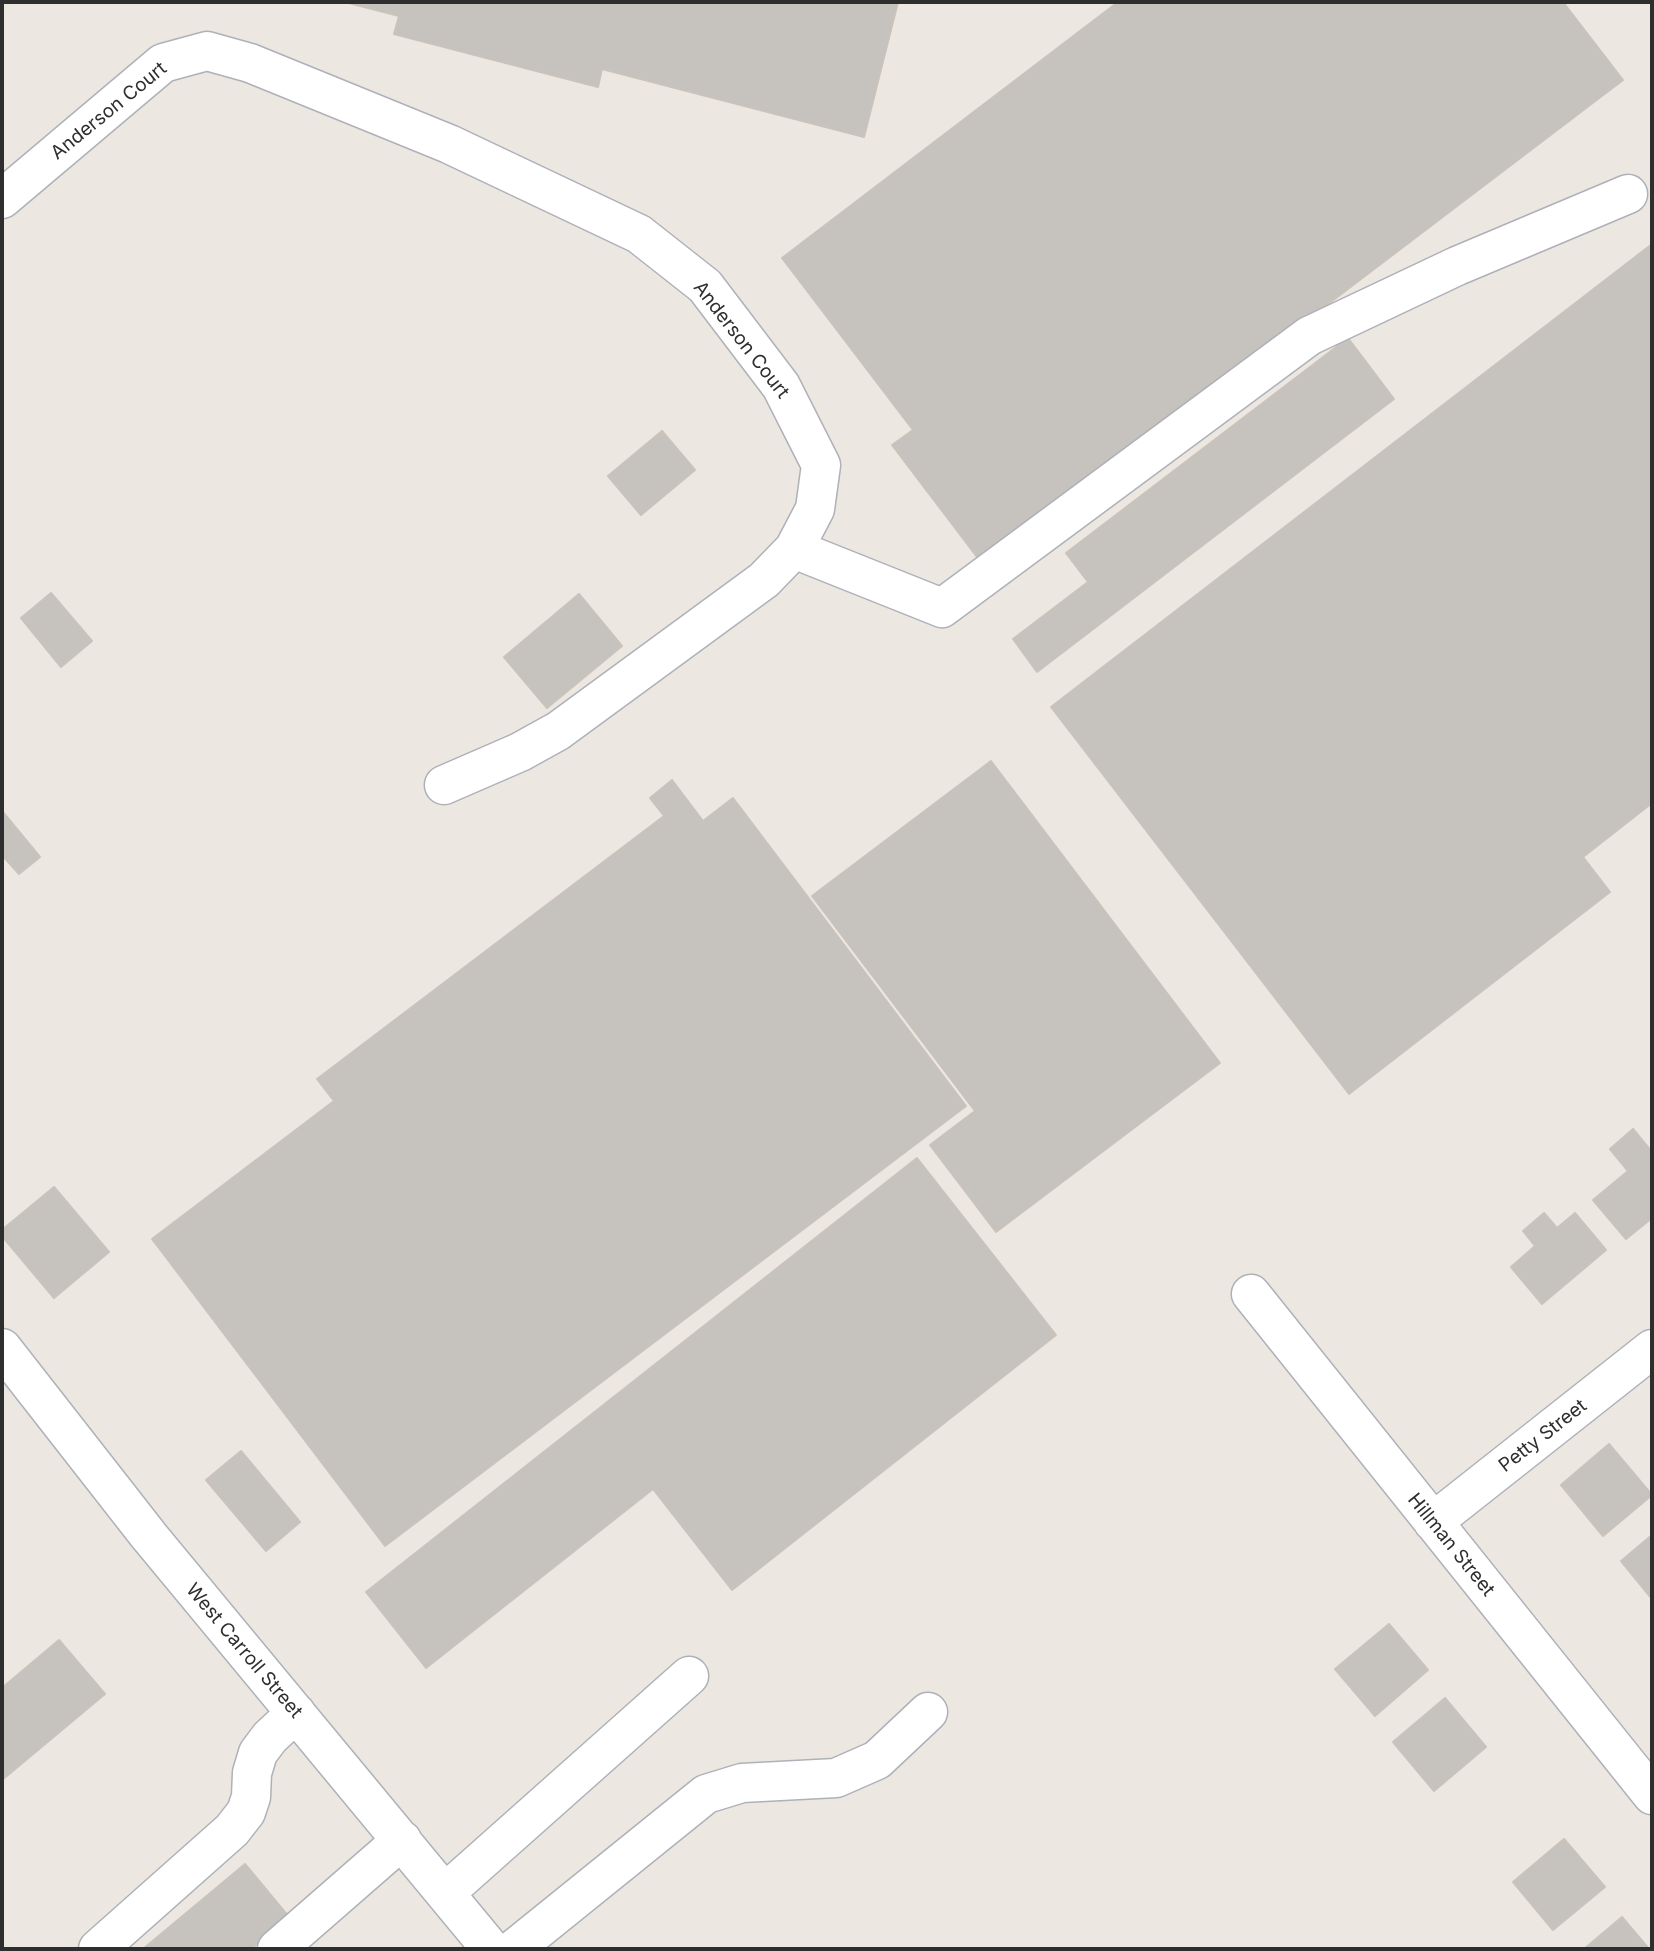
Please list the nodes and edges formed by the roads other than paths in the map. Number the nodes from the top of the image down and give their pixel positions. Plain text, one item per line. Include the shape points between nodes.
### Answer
1 (1628, 194) dead end
2 (2, 199) edge
3 (794, 549) junction
4 (444, 785) dead end
5 (1251, 1294) dead end
6 (2, 1348) edge
7 (1652, 1349) edge
8 (1433, 1522) junction
9 (689, 1676) dead end
10 (928, 1712) dead end
11 (296, 1713) junction
12 (1652, 1795) edge
13 (402, 1840) junction
14 (445, 1894) junction
15 (98, 1949) edge
16 (277, 1949) edge
17 (491, 1949) edge
18 (514, 1949) edge

1 - 3 street via 1457,266 1309,336 942,608
2 - 3 street, Anderson Court via 163,63 207,51 250,63 449,144 639,234 705,286 781,386 821,465 815,509
3 - 4 street, Anderson Court via 764,580 558,731
5 - 8 street, Hillman Street
6 - 11 street, West Carroll Street
7 - 8 street, Petty Street
8 - 12 street, Hillman Street
9 - 14 street
10 - 18 street via 877,1760 836,1778 742,1783 706,1794
11 - 13 street, West Carroll Street
11 - 15 street via 258,1753 246,1812 232,1830
13 - 14 street, West Carroll Street
13 - 16 street
14 - 17 street, West Carroll Street

